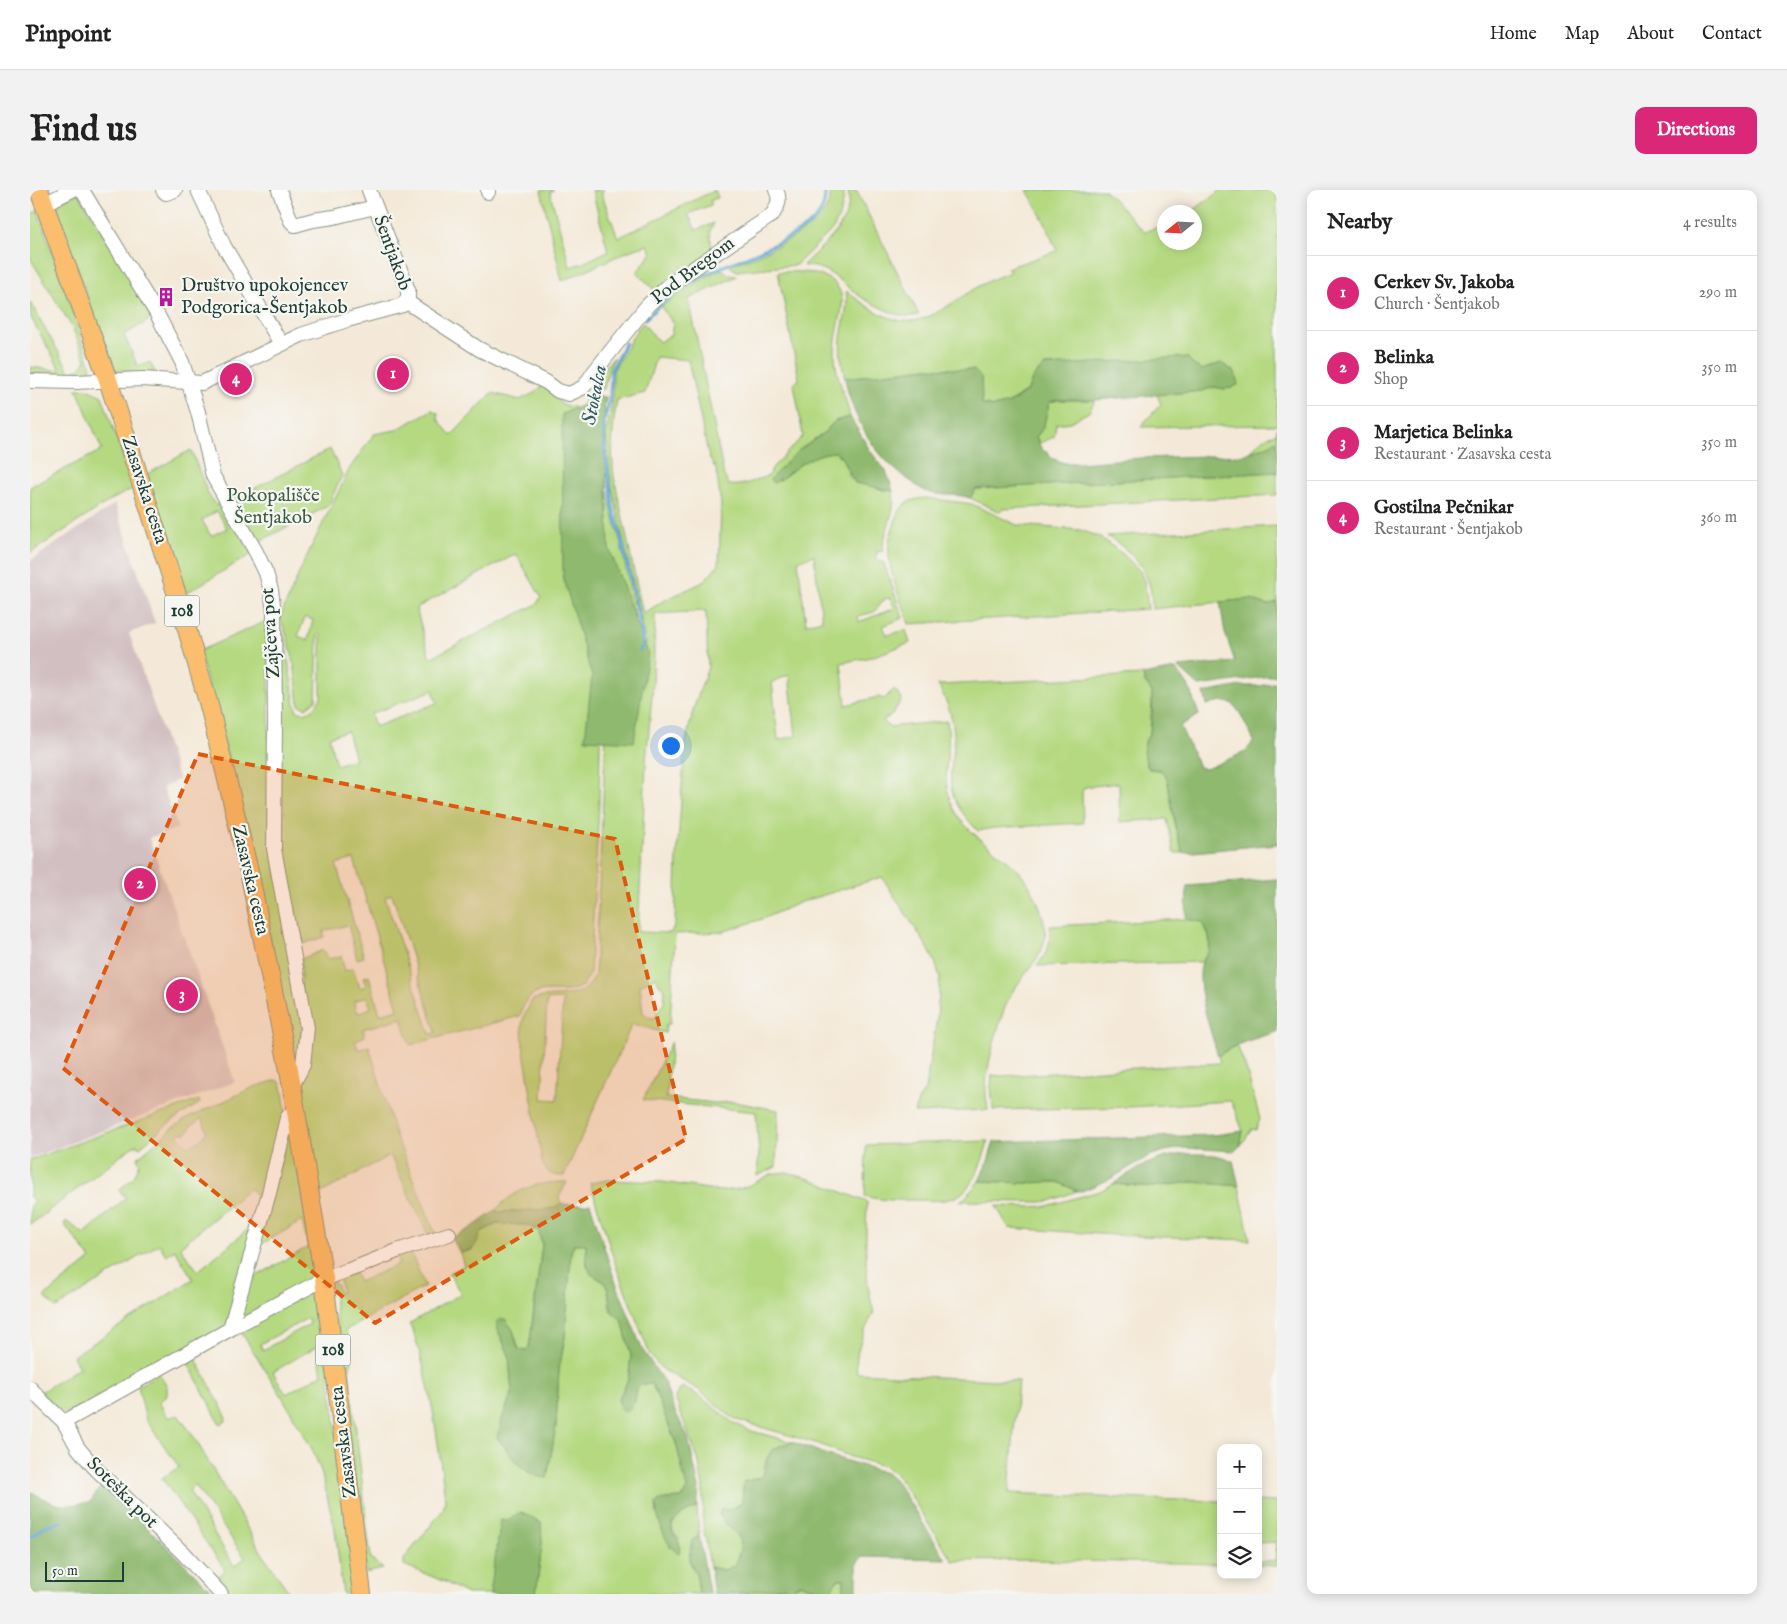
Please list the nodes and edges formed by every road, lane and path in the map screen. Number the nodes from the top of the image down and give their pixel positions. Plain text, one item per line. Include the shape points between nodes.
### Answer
1 (72, 190) edge
2 (82, 190) edge
3 (163, 190) edge
4 (175, 190) edge
5 (198, 190) edge
6 (279, 190) edge
7 (369, 190) edge
8 (776, 190) edge
9 (42, 197) edge
10 (375, 207) junction
11 (407, 302) junction
12 (281, 344) junction
13 (108, 380) junction
14 (30, 381) edge
15 (189, 381) junction
16 (292, 1086) junction
17 (296, 1108) junction
18 (449, 1234) dead end
19 (324, 1279) junction
20 (230, 1329) junction
21 (30, 1388) edge
22 (64, 1422) junction
23 (221, 1594) edge
24 (362, 1594) edge

1 - 9 street
2 - 15 street, Zajčeva pot via 157,314
3 - 4 street via 166,193
5 - 12 street via 224,246
6 - 10 street via 295,225
7 - 10 street, Šentjakob
8 - 11 street, Pod Bregom via 780,198 772,215 657,296 586,384 575,392 564,394 479,350
9 - 13 main road, Zasavska cesta / 108
10 - 11 street, Šentjakob via 408,290
11 - 12 street, Šentjakob via 326,326
12 - 15 street, Šentjakob via 206,382
13 - 14 street, Šentjakob
13 - 15 street, Šentjakob
13 - 16 main road, Zasavska cesta / 108 via 210,709 260,921
15 - 16 street, Zajčeva pot via 213,476 256,552 271,590 274,612 274,849 307,1028 303,1065
16 - 17 main road, Zasavska cesta / 108
17 - 19 main road, Zasavska cesta / 108
17 - 20 street via 287,1118
18 - 19 street via 397,1250
19 - 20 street
19 - 24 main road, Zasavska cesta / 108
20 - 22 street
21 - 22 street, Soteška pot
22 - 23 street, Soteška pot via 78,1448 95,1468

